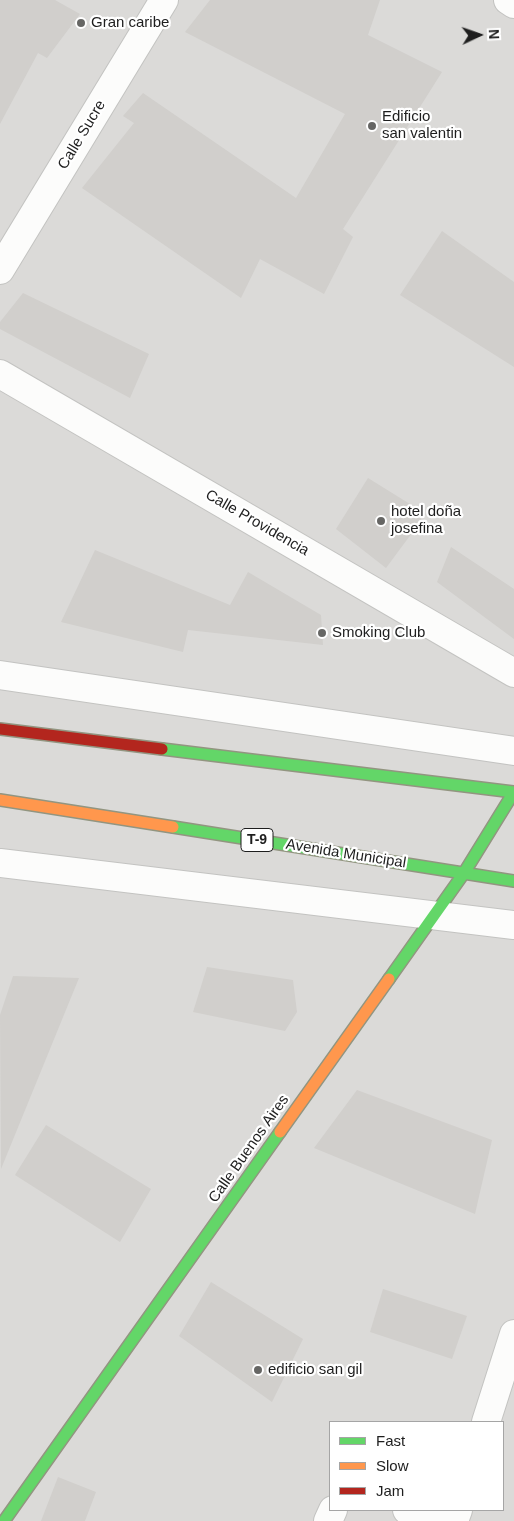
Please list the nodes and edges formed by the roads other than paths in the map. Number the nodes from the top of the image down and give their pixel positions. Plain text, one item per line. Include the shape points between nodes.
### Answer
1 (164, 0) edge
2 (508, 0) edge
3 (514, 4) edge
4 (0, 270) edge
5 (0, 374) edge
6 (514, 673) edge
7 (0, 675) edge
8 (0, 729) edge
9 (514, 752) edge
10 (514, 792) edge
11 (0, 800) edge
12 (0, 863) edge
13 (464, 873) junction
14 (514, 881) edge
15 (432, 915) junction
16 (514, 925) edge
17 (514, 1334) edge
18 (486, 1421) edge
19 (409, 1511) edge
20 (4, 1521) edge
21 (438, 1521) edge

1 - 4 street, Calle Sucre
2 - 3 street
5 - 6 street, Calle Providencia
7 - 9 street
8 - 10 main road
10 - 13 main road, Calle Buenos Aires
11 - 13 main road, Avenida Municipal / T-9
12 - 15 street
13 - 14 main road, Avenida Municipal / T-9
13 - 15 main road, Calle Buenos Aires
15 - 16 street
15 - 20 main road, Calle Buenos Aires
17 - 18 street
19 - 21 street

